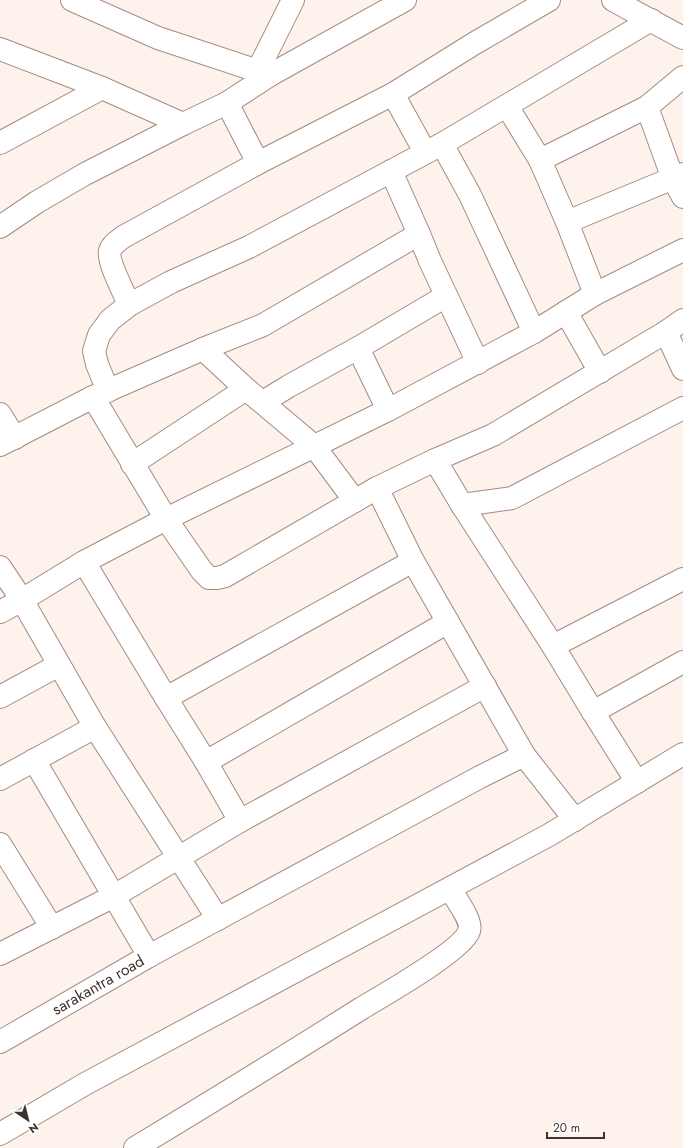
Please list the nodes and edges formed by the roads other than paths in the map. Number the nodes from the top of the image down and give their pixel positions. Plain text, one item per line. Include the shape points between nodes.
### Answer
1 (72, 0) edge
2 (294, 0) edge
3 (405, 0) edge
4 (549, 0) edge
5 (613, 0) edge
6 (527, 6) edge
7 (651, 20) junction
8 (683, 38) edge
9 (4, 54) edge
10 (264, 72) junction
11 (683, 77) edge
12 (102, 88) junction
13 (393, 94) junction
14 (227, 103) junction
15 (507, 106) junction
16 (647, 107) junction
17 (182, 124) junction
18 (0, 143) edge
19 (434, 148) junction
20 (540, 160) junction
21 (258, 163) junction
22 (391, 171) junction
23 (680, 184) edge
24 (567, 222) junction
25 (0, 227) edge
26 (419, 234) junction
27 (683, 250) edge
28 (595, 294) junction
29 (446, 296) junction
30 (129, 305) junction
31 (566, 312) junction
32 (675, 326) edge
33 (534, 332) junction
34 (358, 348) junction
35 (203, 349) junction
36 (478, 363) junction
37 (683, 369) edge
38 (600, 372) junction
39 (246, 389) junction
40 (101, 394) junction
41 (263, 402) junction
42 (683, 408) edge
43 (388, 410) junction
44 (0, 414) edge
45 (8, 442) edge
46 (314, 446) junction
47 (435, 460) junction
48 (132, 464) junction
49 (377, 488) junction
50 (355, 501) junction
51 (462, 506) junction
52 (166, 519) junction
53 (413, 561) junction
54 (84, 562) junction
55 (0, 567) edge
56 (683, 579) edge
57 (22, 600) junction
58 (0, 612) edge
59 (448, 622) junction
60 (552, 646) junction
61 (683, 662) edge
62 (59, 665) junction
63 (485, 686) junction
64 (0, 697) edge
65 (166, 698) junction
66 (593, 712) junction
67 (95, 727) junction
68 (683, 754) edge
69 (524, 755) junction
70 (34, 760) junction
71 (206, 762) junction
72 (0, 779) edge
73 (637, 782) junction
74 (575, 820) junction
75 (240, 821) junction
76 (0, 844) edge
77 (178, 857) junction
78 (450, 888) junction
79 (114, 896) junction
80 (218, 919) junction
81 (52, 928) junction
82 (0, 954) edge
83 (149, 956) junction
84 (0, 1042) edge
85 (0, 1134) edge
86 (134, 1148) edge

1 - 10 street via 158,38
2 - 10 street
3 - 10 street
4 - 6 street
5 - 7 street
6 - 13 street via 475,43
7 - 8 street
7 - 15 street
9 - 12 street
10 - 14 street
11 - 16 street
12 - 17 street
12 - 18 street
13 - 19 street
13 - 21 street
14 - 17 street
14 - 21 street
15 - 19 street
15 - 20 street
16 - 20 street
16 - 23 street
17 - 25 street via 85,174
19 - 22 street
19 - 33 street via 470,195
20 - 24 street
21 - 30 street via 114,244 110,252 111,261
22 - 26 street
22 - 30 street via 249,247 171,282
23 - 24 street
24 - 28 street
26 - 29 street
26 - 35 street via 263,325
27 - 28 street
28 - 31 street
29 - 34 street
29 - 36 street
30 - 40 street via 110,320 99,335 94,351
31 - 33 street
31 - 38 street
32 - 37 street
32 - 38 street
33 - 36 street
34 - 41 street
34 - 43 street
35 - 39 street
35 - 40 street
36 - 43 street
38 - 47 street via 493,435
39 - 41 street
39 - 48 street
40 - 45 street
40 - 48 street
41 - 46 street
42 - 51 street via 512,498
43 - 46 street
44 - 45 street
46 - 50 street
46 - 52 street
47 - 49 street
47 - 51 street
48 - 52 street
49 - 50 street
49 - 53 street
50 - 52 street via 225,576 217,578 209,578 202,571
51 - 60 street
52 - 54 street
53 - 59 street
53 - 65 street
54 - 57 street
54 - 65 street
55 - 57 street
56 - 60 street
57 - 58 street
57 - 62 street
59 - 63 street
59 - 71 street
60 - 66 street
61 - 66 street
62 - 64 street
62 - 67 street
63 - 69 street
63 - 75 street
65 - 71 street
66 - 73 street
67 - 70 street
67 - 77 street
68 - 73 street
69 - 74 street
69 - 80 street via 473,780
70 - 72 street
70 - 79 street, sarakantra road
71 - 75 street
73 - 74 street
74 - 78 street
75 - 77 street
76 - 81 street
77 - 79 street
77 - 80 street
78 - 85 street via 85,1084
78 - 86 street via 469,920 470,929 467,937 454,949
79 - 81 street
79 - 83 street, sarakantra road
80 - 83 street
81 - 82 street
83 - 84 street, sarakantra road

